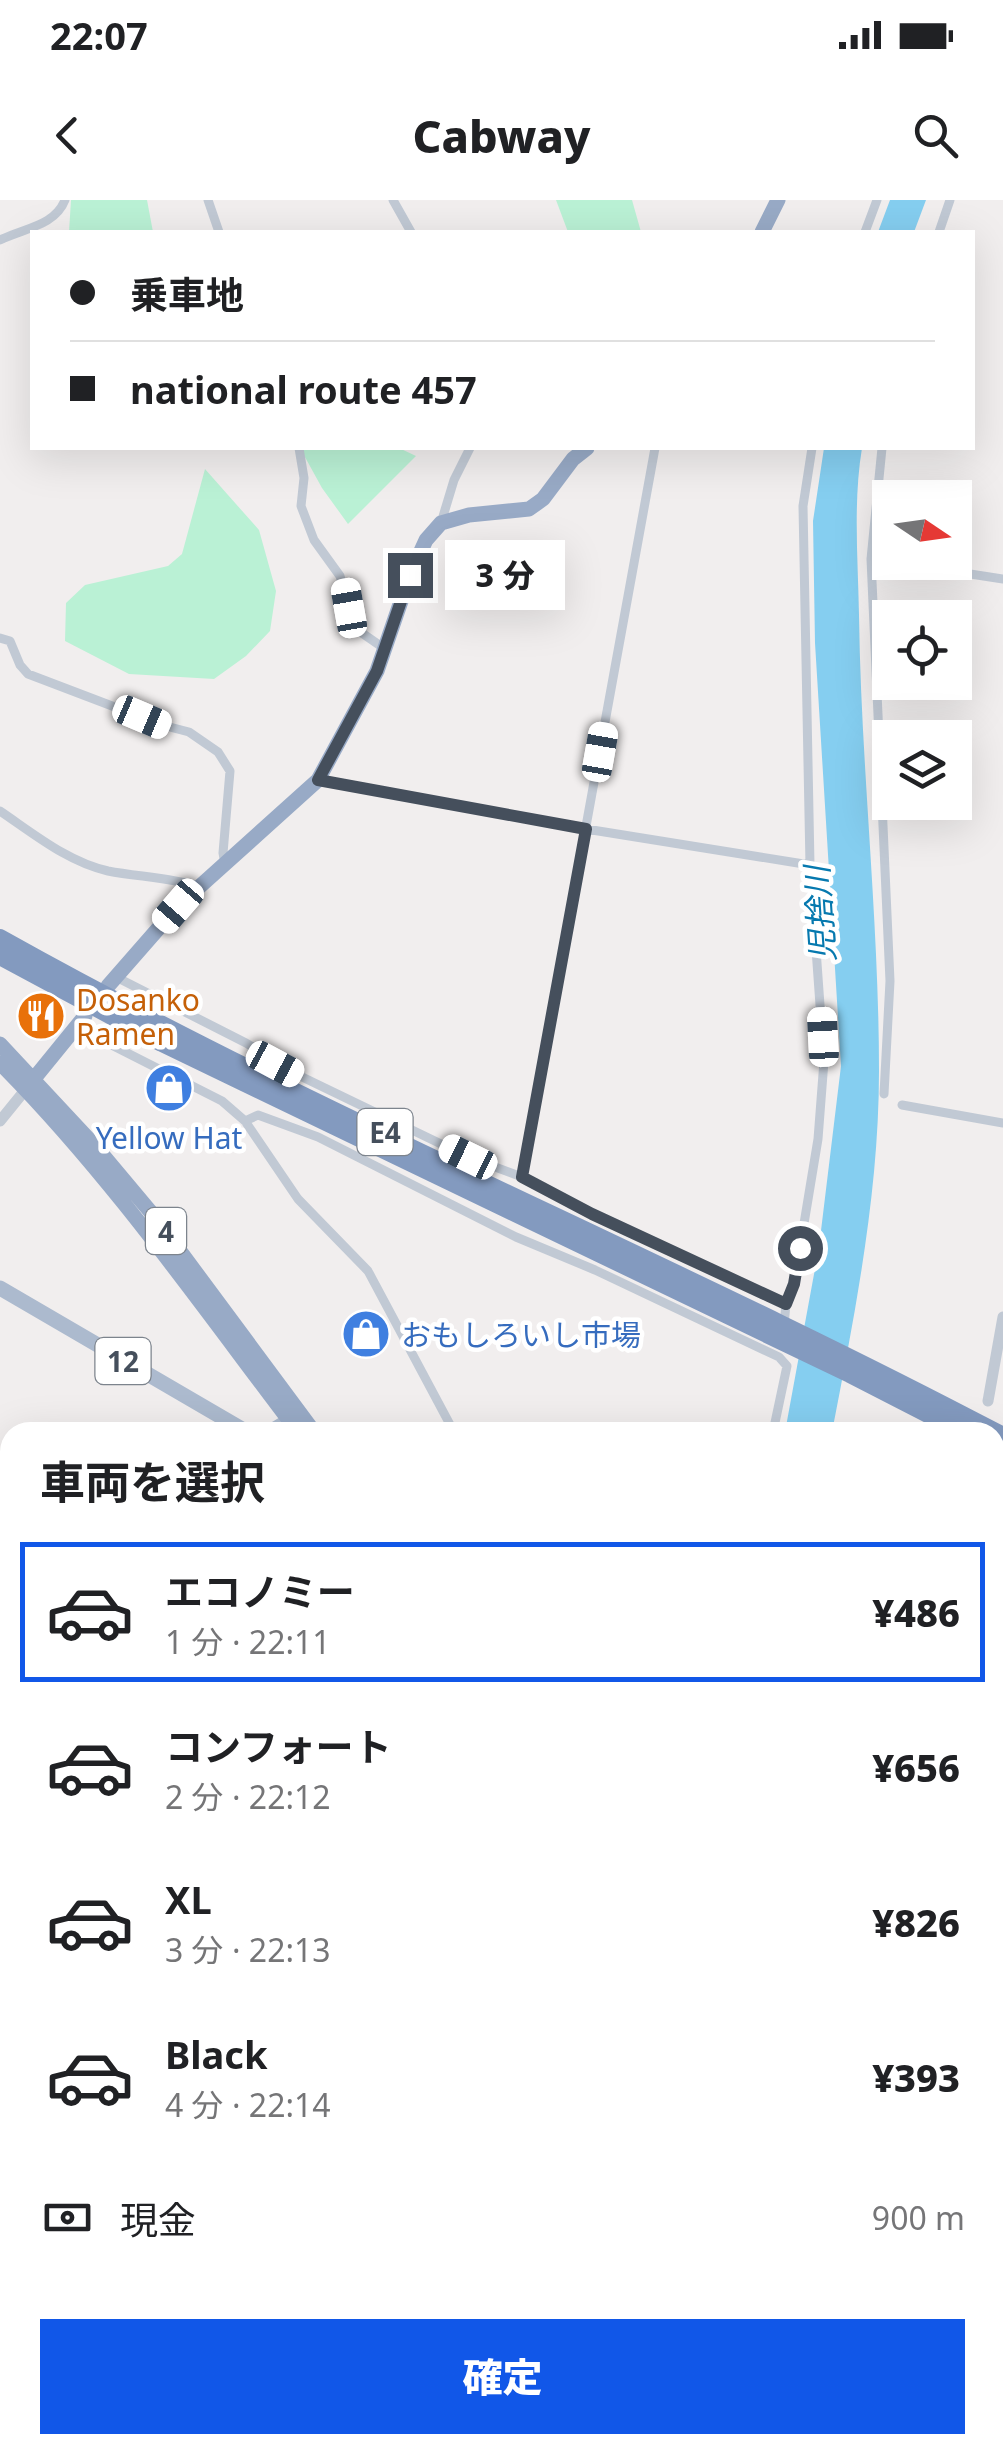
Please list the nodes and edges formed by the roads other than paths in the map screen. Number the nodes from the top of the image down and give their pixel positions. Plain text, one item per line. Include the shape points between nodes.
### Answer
1 (65, 200) edge
2 (208, 200) edge
3 (392, 200) edge
4 (778, 200) edge
5 (876, 200) edge
6 (950, 200) edge
7 (218, 230) edge
8 (410, 230) edge
9 (763, 230) edge
10 (866, 230) edge
11 (940, 230) edge
12 (0, 240) edge
13 (299, 450) edge
14 (469, 450) edge
15 (584, 450) edge
16 (655, 450) edge
17 (812, 450) edge
18 (882, 450) edge
19 (441, 523) junction
20 (871, 559) joint
21 (972, 574) edge
22 (1003, 579) edge
23 (0, 638) edge
24 (386, 649) junction
25 (318, 780) junction
26 (0, 811) edge
27 (586, 829) junction
28 (810, 864) junction
29 (226, 866) junction
30 (200, 887) junction
31 (0, 938) edge
32 (0, 956) edge
33 (112, 982) joint
34 (81, 1021) joint
35 (0, 1044) edge
36 (0, 1064) edge
37 (30, 1084) junction
38 (884, 1094) dead end
39 (902, 1105) dead end
40 (0, 1121) edge
41 (245, 1121) junction
42 (1003, 1123) edge
43 (522, 1177) junction
44 (0, 1288) edge
45 (786, 1304) junction
46 (1003, 1317) edge
47 (771, 1327) junction
48 (779, 1357) junction
49 (853, 1367) junction
50 (991, 1384) junction
51 (1003, 1392) edge
52 (988, 1402) dead end
53 (230, 1422) edge
54 (296, 1422) edge
55 (449, 1422) edge
56 (775, 1422) edge
57 (946, 1422) edge
58 (973, 1422) edge

1 - 12 street via 48,222
2 - 7 street
3 - 8 street
4 - 9 highway
5 - 10 street
6 - 11 street
13 - 24 street via 301,506 314,540 340,576 359,631
14 - 19 street
15 - 19 highway via 529,509
16 - 27 street
17 - 28 street via 803,506
18 - 20 street
19 - 24 highway via 410,575
20 - 38 street via 890,981
21 - 22 street
23 - 29 street via 10,641 28,674 189,732 218,752 230,771
24 - 25 highway
25 - 27 street
25 - 29 highway
26 - 30 street via 78,860
27 - 28 street
27 - 43 street
28 - 45 street via 822,1106
29 - 30 highway
30 - 33 highway
31 - 47 highway, E4 via 171,1030
32 - 47 highway, E4 via 162,1043
33 - 43 street via 468,1157
34 - 37 highway
34 - 41 street via 222,1101
35 - 37 highway, 4
36 - 37 highway, 4
37 - 40 street
37 - 54 highway, 4
39 - 42 street
41 - 48 street via 258,1115 318,1137
41 - 55 street via 298,1200 368,1271
43 - 45 street
44 - 53 main road, 12
45 - 48 street
46 - 50 street
47 - 49 highway, E4
48 - 56 street via 788,1366
49 - 57 highway, E4
49 - 58 highway, E4
50 - 51 street
50 - 52 street

